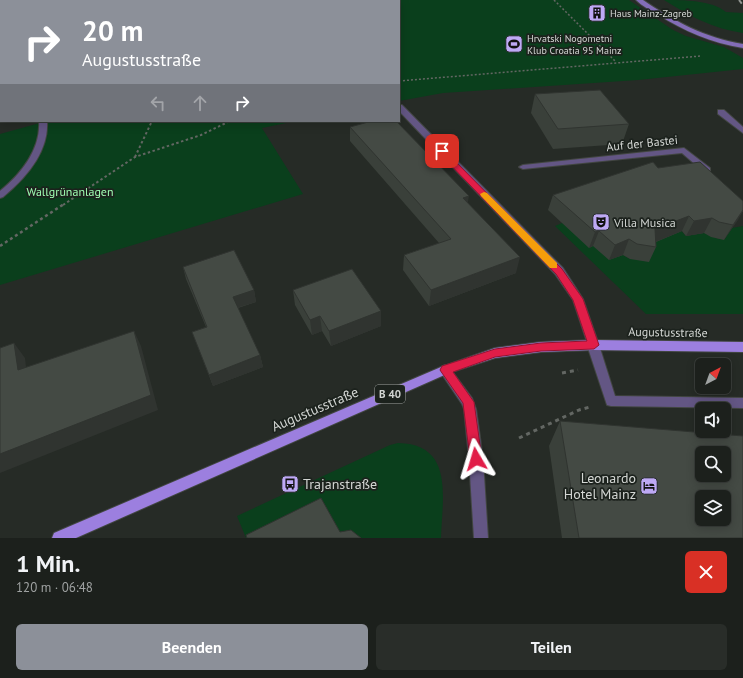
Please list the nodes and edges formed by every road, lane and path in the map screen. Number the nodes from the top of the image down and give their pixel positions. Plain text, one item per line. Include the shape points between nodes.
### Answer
1 (554, 0) edge
2 (639, 0) edge
3 (743, 46) edge
4 (706, 56) dead end
5 (616, 62) junction
6 (400, 81) edge
7 (400, 109) edge
8 (721, 112) dead end
9 (43, 122) edge
10 (152, 122) edge
11 (228, 122) edge
12 (743, 131) edge
13 (135, 157) junction
14 (523, 167) dead end
15 (714, 176) edge
16 (0, 195) edge
17 (0, 246) edge
18 (594, 345) junction
19 (743, 347) edge
20 (445, 370) junction
21 (612, 402) junction
22 (743, 403) edge
23 (519, 438) dead end
24 (59, 538) edge
25 (481, 538) edge

1 - 5 path
2 - 3 main road via 694,33 712,40
4 - 5 path
5 - 6 path
7 - 18 street via 559,271 578,299
8 - 12 street
9 - 16 street via 44,138 24,171 11,187
10 - 13 path
11 - 13 path via 201,135
13 - 17 path
14 - 15 street, Auf der Bastei via 684,150
18 - 19 main road, Augustusstraße / B 40
18 - 20 main road, Augustusstraße / B 40 via 541,347 495,353
18 - 21 street
20 - 24 main road, Augustusstraße / B 40
20 - 25 street via 468,402 470,409
21 - 22 street
21 - 23 path via 579,410

